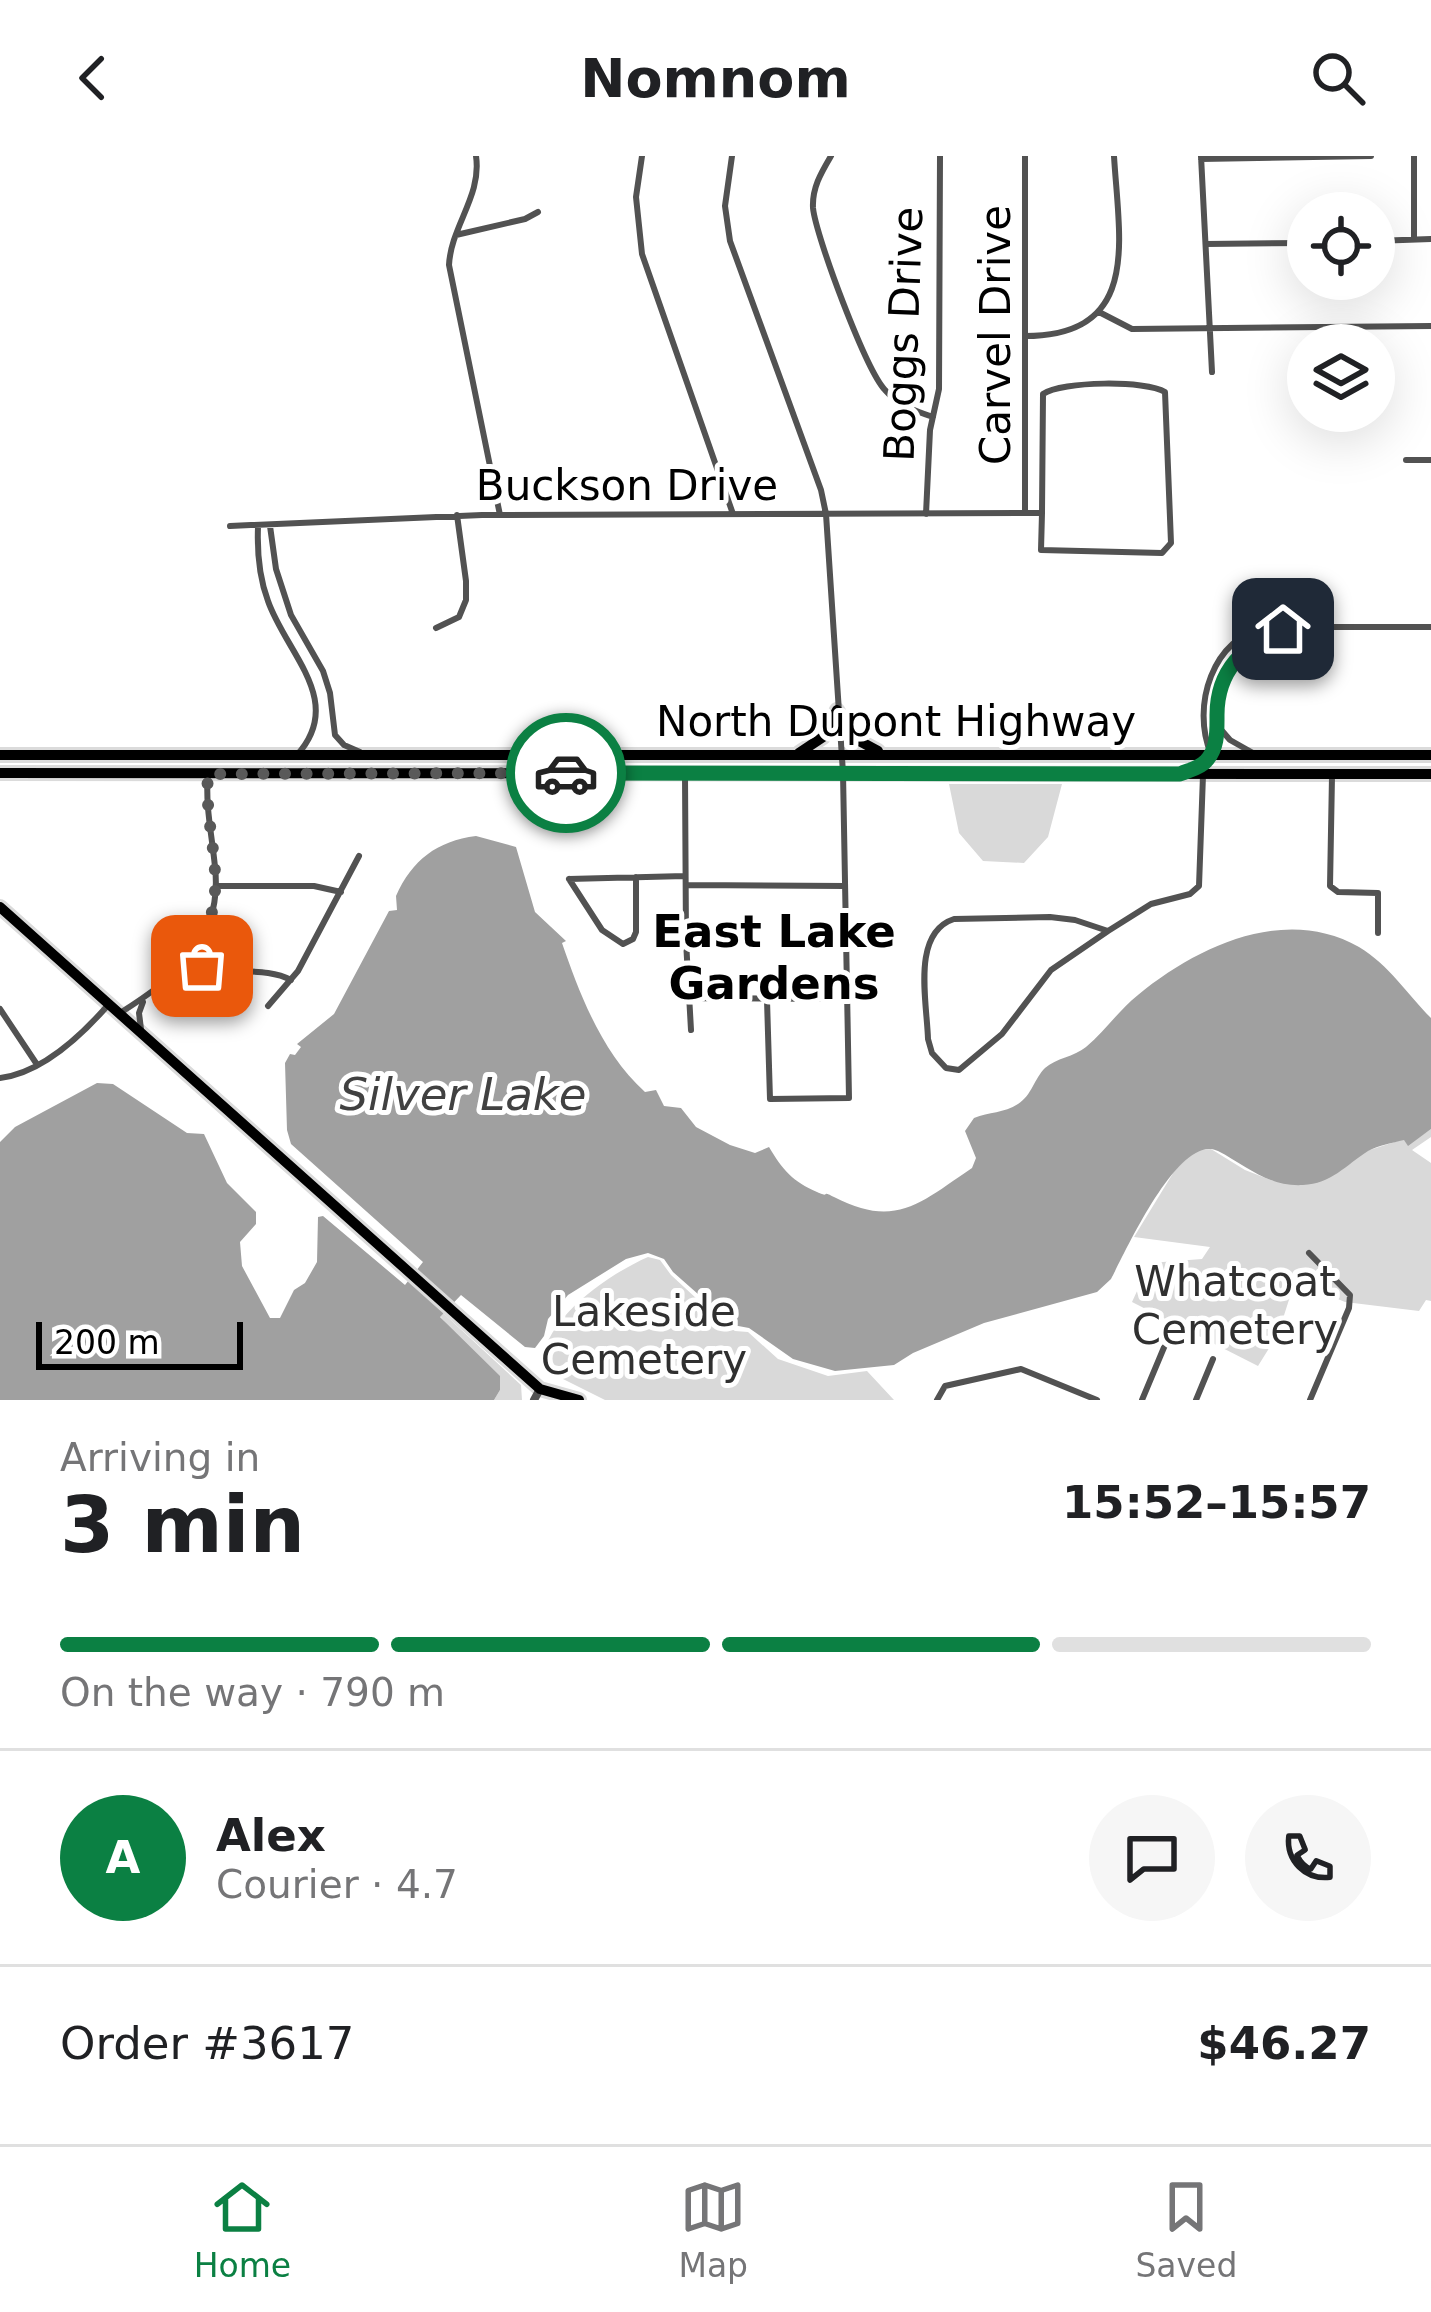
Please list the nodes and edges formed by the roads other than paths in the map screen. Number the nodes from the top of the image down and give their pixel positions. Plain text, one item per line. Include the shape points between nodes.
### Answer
1 (476, 156) edge
2 (642, 156) edge
3 (732, 156) edge
4 (831, 156) edge
5 (940, 156) edge
6 (1025, 156) edge
7 (1114, 156) edge
8 (1371, 156) edge
9 (1414, 156) edge
10 (1201, 158) edge
11 (538, 212) dead end
12 (455, 235) junction
13 (1414, 239) junction
14 (1431, 239) edge
15 (1395, 240) edge
16 (1287, 243) edge
17 (1206, 244) junction
18 (1099, 312) junction
19 (1431, 326) edge
20 (1211, 327) junction
21 (1024, 336) junction
22 (1212, 372) dead end
23 (933, 417) junction
24 (1026, 423) junction
25 (1042, 425) junction
26 (1406, 460) dead end
27 (1431, 460) edge
28 (1025, 513) junction
29 (1042, 513) junction
30 (500, 514) junction
31 (733, 514) junction
32 (826, 514) junction
33 (926, 514) junction
34 (458, 515) junction
35 (230, 526) dead end
36 (270, 526) junction
37 (258, 527) junction
38 (295, 621) junction
39 (1431, 627) edge
40 (436, 628) dead end
41 (282, 629) junction
42 (1283, 629) junction
43 (837, 710) junction
44 (1217, 725) junction
45 (297, 754) junction
46 (796, 754) junction
47 (841, 754) junction
48 (887, 754) junction
49 (1211, 754) junction
50 (0, 755) edge
51 (245, 755) junction
52 (416, 755) junction
53 (1256, 755) junction
54 (1395, 755) junction
55 (1431, 755) edge
56 (368, 756) junction
57 (366, 772) junction
58 (0, 773) edge
59 (685, 773) junction
60 (843, 773) junction
61 (1332, 773) junction
62 (208, 774) junction
63 (1180, 774) junction
64 (1431, 774) edge
65 (1203, 775) junction
66 (359, 856) dead end
67 (636, 878) junction
68 (685, 880) junction
69 (217, 886) junction
70 (845, 886) junction
71 (340, 892) junction
72 (0, 907) edge
73 (1108, 932) junction
74 (1378, 933) dead end
75 (190, 956) junction
76 (291, 980) junction
77 (146, 997) junction
78 (689, 998) junction
79 (848, 999) junction
80 (767, 1000) junction
81 (110, 1004) junction
82 (268, 1006) dead end
83 (0, 1009) edge
84 (120, 1013) junction
85 (691, 1030) dead end
86 (142, 1033) junction
87 (36, 1063) junction
88 (0, 1078) edge
89 (1309, 1253) dead end
90 (1165, 1345) dead end
91 (1213, 1359) dead end
92 (537, 1395) edge
93 (579, 1400) edge
94 (937, 1400) edge
95 (1097, 1400) edge
96 (1142, 1400) edge
97 (1196, 1400) edge
98 (1310, 1400) edge

1 - 12 street via 477,179
2 - 31 street via 642,254
3 - 32 street via 730,241
4 - 23 street via 814,189 815,217 868,363 895,400
5 - 23 street, Boggs Drive
6 - 21 street, Carvel Drive
7 - 18 street via 1120,256
8 - 10 street
9 - 13 street
10 - 17 street
11 - 12 street
12 - 30 street via 452,289
13 - 14 street
13 - 15 street
16 - 17 street
17 - 20 street
18 - 20 street via 1132,329
18 - 21 street via 1070,332
19 - 20 street
20 - 22 street
21 - 24 street, Carvel Drive
23 - 33 street, Boggs Drive
24 - 25 street
24 - 28 street, Carvel Drive
25 - 29 street
25 - 29 street via 1043,394 1054,386 1154,385 1165,392 1171,543 1162,554 1041,550
26 - 27 street
28 - 29 street, Buckson Drive
28 - 33 street, Buckson Drive
30 - 31 street, Buckson Drive
30 - 34 street, Buckson Drive
31 - 32 street, Buckson Drive
32 - 33 street, Buckson Drive
32 - 43 street
34 - 36 street, Buckson Drive
34 - 40 street via 466,600 459,617
35 - 37 street, Buckson Drive
36 - 37 street, Buckson Drive
36 - 38 street
37 - 41 street via 260,573
38 - 41 street
38 - 56 street via 323,671 334,735
39 - 42 street
41 - 45 street via 311,682 316,710 314,733
42 - 44 street via 1232,663
42 - 49 street via 1247,633 1216,664 1204,712
43 - 46 main road via 820,740
43 - 47 street
43 - 48 main road via 856,740
44 - 49 street
44 - 53 street
45 - 51 main road, North Dupont Highway
45 - 56 main road, North Dupont Highway
46 - 47 main road, North Dupont Highway
46 - 52 main road, North Dupont Highway
47 - 48 main road, North Dupont Highway
47 - 60 street
48 - 49 main road, North Dupont Highway
49 - 53 main road, North Dupont Highway
49 - 63 main road
50 - 51 main road, North Dupont Highway
51 - 62 main road
52 - 56 main road, North Dupont Highway
52 - 57 main road via 407,767
53 - 54 main road, North Dupont Highway
53 - 65 main road
54 - 55 main road, North Dupont Highway
54 - 61 main road via 1391,765
57 - 59 main road, North Dupont Highway
57 - 62 main road, North Dupont Highway
58 - 62 main road, North Dupont Highway
59 - 60 main road, North Dupont Highway
59 - 68 street
60 - 63 main road, North Dupont Highway
60 - 70 street
61 - 64 main road, North Dupont Highway
61 - 65 main road, North Dupont Highway
61 - 74 street via 1330,886 1378,893
62 - 69 street
63 - 65 main road, North Dupont Highway
65 - 73 street via 1199,886
66 - 71 street
67 - 67 street via 635,932 623,944 602,930 569,879
67 - 68 street
68 - 70 street
68 - 78 street
69 - 71 street
69 - 75 street via 212,922
70 - 79 street
71 - 76 street
72 - 81 main road
73 - 73 street via 1051,970 969,1064 952,1070 935,1058 926,951 941,924 1051,917
75 - 76 street via 206,968 268,970
75 - 77 street
76 - 82 street
77 - 84 street
77 - 86 street
78 - 80 street
78 - 85 street
79 - 80 street
79 - 80 street via 849,1098 770,1099
81 - 84 main road
81 - 87 street via 82,1036
83 - 87 street
84 - 86 main road
86 - 92 main road via 451,1307
87 - 88 street
89 - 98 street via 1350,1295
90 - 96 street
91 - 97 street
92 - 93 main road
94 - 95 street via 948,1385 1021,1369

